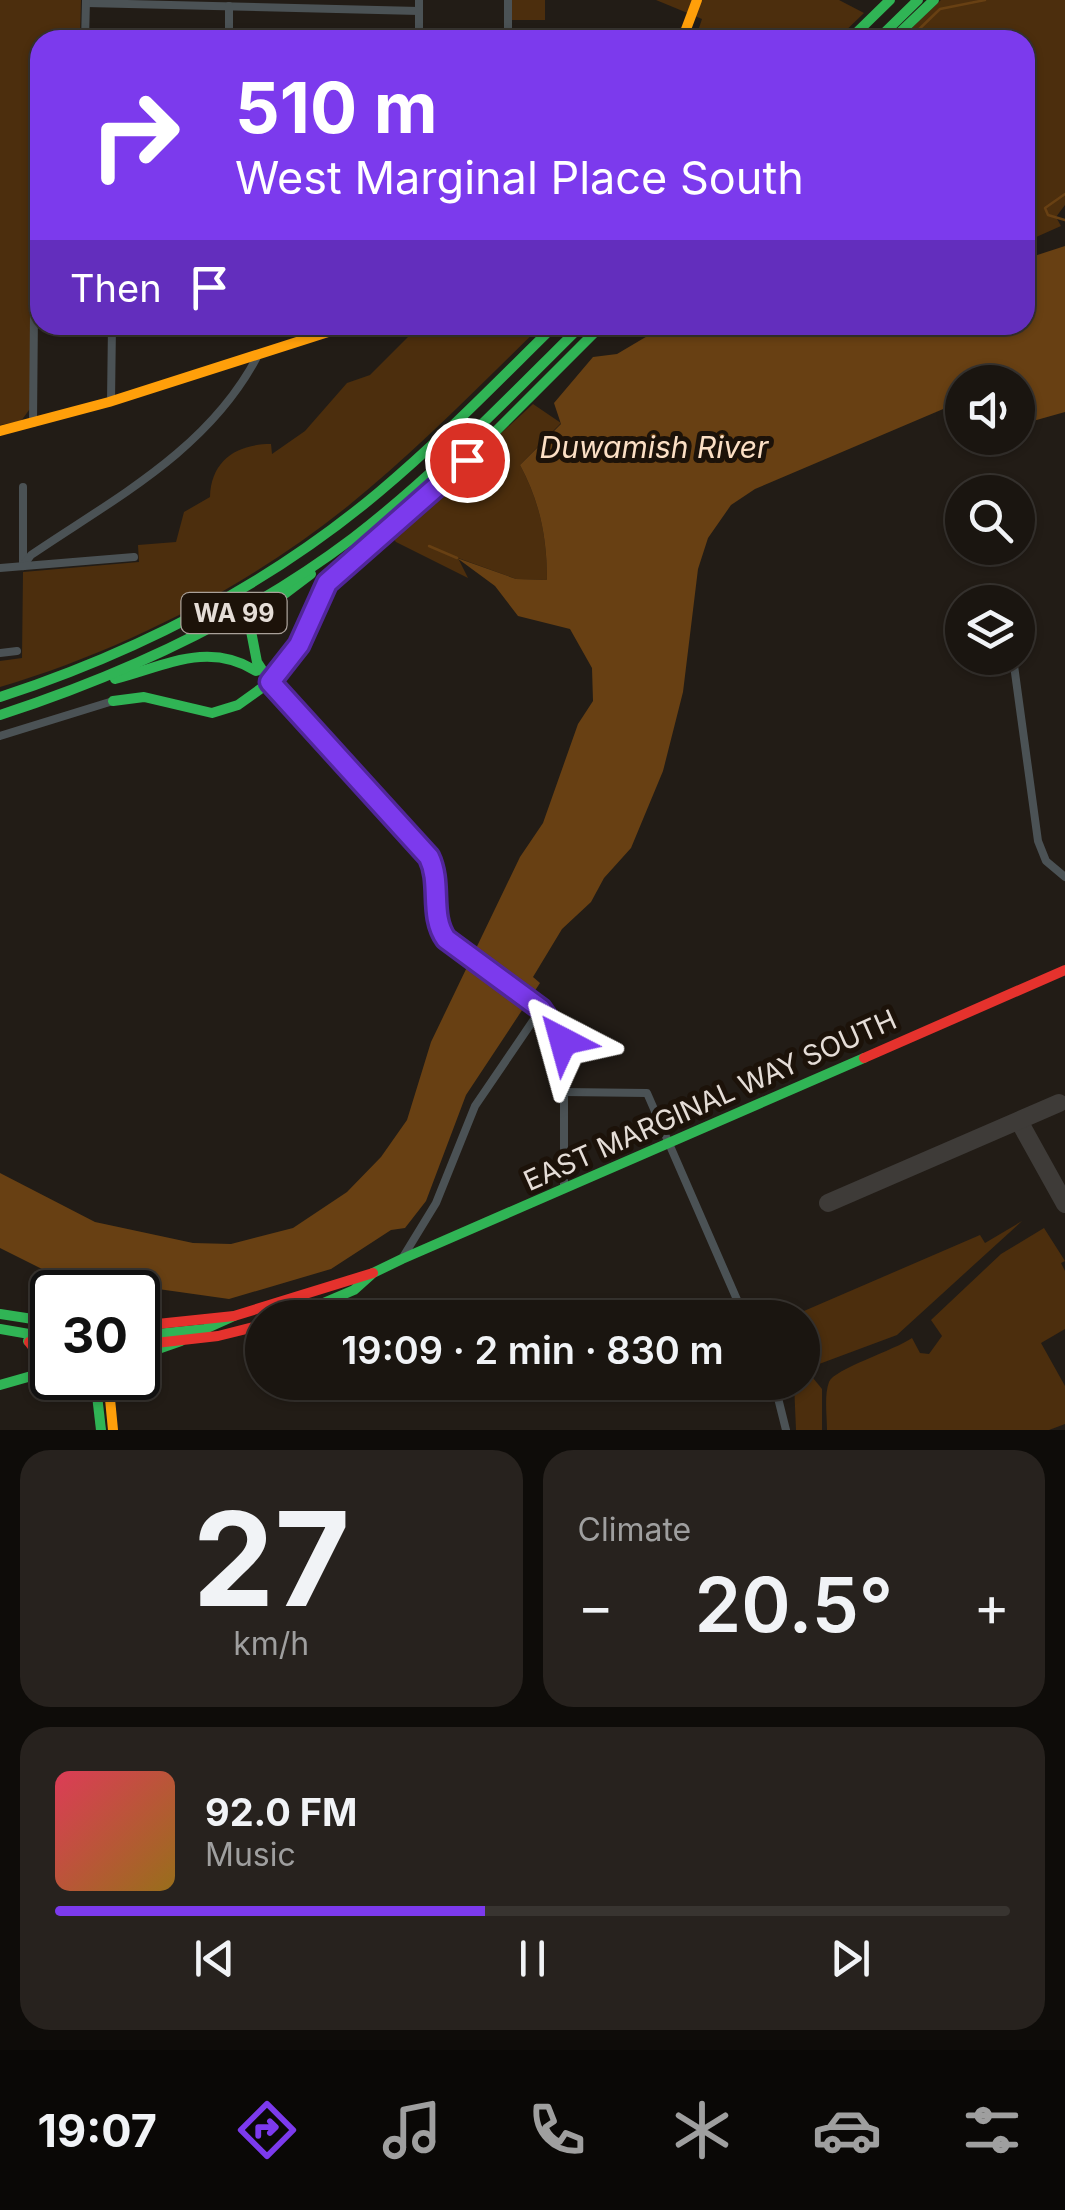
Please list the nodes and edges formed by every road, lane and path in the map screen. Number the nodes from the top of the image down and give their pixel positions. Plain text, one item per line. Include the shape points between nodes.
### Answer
1 (419, 0) edge
2 (508, 0) edge
3 (696, 0) edge
4 (890, 0) edge
5 (918, 0) edge
6 (934, 0) edge
7 (86, 1) edge
8 (171, 2) edge
9 (229, 6) junction
10 (419, 11) junction
11 (86, 30) edge
12 (229, 30) edge
13 (419, 30) edge
14 (508, 30) edge
15 (686, 30) edge
16 (859, 30) edge
17 (887, 30) edge
18 (902, 30) edge
19 (34, 335) edge
20 (112, 335) edge
21 (321, 335) edge
22 (545, 335) edge
23 (572, 335) edge
24 (592, 335) edge
25 (258, 357) junction
26 (112, 401) junction
27 (32, 425) junction
28 (0, 431) edge
29 (23, 488) dead end
30 (368, 526) junction
31 (134, 557) dead end
32 (23, 566) junction
33 (0, 568) edge
34 (17, 651) dead end
35 (0, 653) edge
36 (1015, 675) edge
37 (270, 682) junction
38 (91, 684) junction
39 (0, 697) edge
40 (112, 701) joint
41 (0, 715) edge
42 (0, 736) edge
43 (1065, 877) edge
44 (1065, 970) edge
45 (541, 1009) junction
46 (564, 1092) junction
47 (668, 1144) junction
48 (564, 1188) junction
49 (402, 1259) junction
50 (373, 1273) junction
51 (330, 1300) edge
52 (738, 1300) edge
53 (0, 1314) edge
54 (234, 1316) junction
55 (30, 1319) edge
56 (160, 1324) edge
57 (0, 1329) edge
58 (245, 1329) edge
59 (160, 1333) edge
60 (25, 1338) junction
61 (30, 1338) edge
62 (30, 1340) edge
63 (181, 1341) junction
64 (160, 1343) edge
65 (30, 1344) edge
66 (160, 1348) edge
67 (30, 1375) edge
68 (0, 1385) edge
69 (97, 1400) edge
70 (111, 1400) edge
71 (114, 1400) edge
72 (778, 1400) edge
73 (112, 1410) junction
74 (99, 1427) edge
75 (113, 1430) edge
76 (786, 1430) edge

1 - 10 street
2 - 14 street
3 - 15 main road
4 - 16 main road
5 - 17 main road
6 - 18 main road
7 - 8 street
7 - 11 street
8 - 9 street
9 - 10 street
9 - 12 street
10 - 13 street
19 - 27 street
20 - 26 street
21 - 25 main road
22 - 39 main road, WA 99 via 398,475 278,566 140,643
23 - 30 main road, WA 99
24 - 37 main road via 435,492 327,583 299,645
25 - 26 main road
25 - 32 street via 229,402 186,448
26 - 27 main road
27 - 28 main road
29 - 32 street
30 - 37 main road via 256,618 249,636 252,658
30 - 38 main road, WA 99 via 249,604
31 - 32 street
32 - 33 street
34 - 35 street
36 - 43 street via 1038,841 1046,861
37 - 38 main road via 234,656 215,652
37 - 40 main road via 238,705 212,713 144,698
37 - 45 street via 429,857 446,939
38 - 41 main road, WA 99
40 - 42 street
44 - 47 main road, EAST MARGINAL WAY SOUTH
45 - 46 street via 563,1041
45 - 49 street via 476,1106
46 - 47 street via 646,1093
46 - 48 street
47 - 48 main road, EAST MARGINAL WAY SOUTH
47 - 52 street
48 - 49 main road, EAST MARGINAL WAY SOUTH
49 - 50 main road, EAST MARGINAL WAY SOUTH
50 - 51 main road, EAST MARGINAL WAY SOUTH
50 - 54 main road, EAST MARGINAL WAY SOUTH
53 - 55 main road
54 - 56 main road
54 - 59 main road via 205,1328
57 - 60 main road
58 - 63 main road
60 - 61 main road
60 - 62 main road
60 - 65 main road
63 - 64 main road
63 - 66 main road
67 - 68 main road
69 - 74 main road
70 - 73 main road
71 - 73 main road
72 - 76 street
73 - 75 main road

